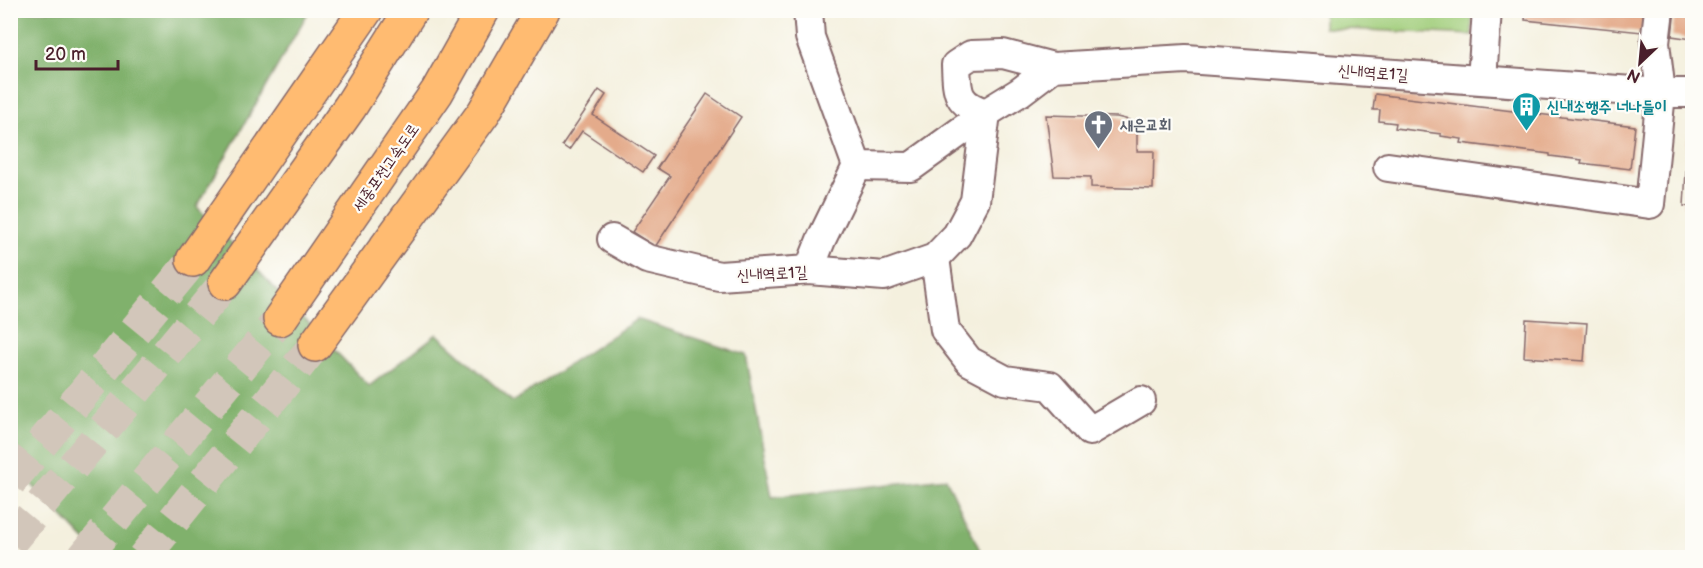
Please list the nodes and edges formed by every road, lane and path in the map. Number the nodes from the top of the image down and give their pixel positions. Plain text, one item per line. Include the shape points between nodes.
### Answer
1 (366, 10) edge
2 (411, 10) edge
3 (483, 10) edge
4 (543, 10) edge
5 (808, 10) edge
6 (1487, 10) edge
7 (1659, 10) edge
8 (1053, 68) junction
9 (1482, 80) junction
10 (1661, 93) junction
11 (1692, 93) edge
12 (986, 113) junction
13 (857, 166) junction
14 (1388, 166) dead end
15 (612, 239) dead end
16 (935, 258) junction
17 (193, 260) tunnel mouth
18 (809, 270) junction
19 (225, 283) tunnel mouth
20 (280, 319) tunnel mouth
21 (315, 345) tunnel mouth
22 (1141, 400) dead end

1 - 17 highway
2 - 19 highway via 350,107
3 - 20 highway, 세종포천고속도로 via 437,92
4 - 21 highway via 483,112
5 - 13 street via 810,37
6 - 9 street
7 - 10 street via 1655,44
8 - 9 street, 신내역로1길 via 1186,59
8 - 12 street
8 - 12 street, 신내역로1길 via 1003,54 971,55 956,65 957,90 970,108
9 - 10 street, 신내역로1길
10 - 11 street, 신내역로1길
10 - 14 street via 1650,204
12 - 13 street via 911,167
12 - 16 street, 신내역로1길 via 975,201 957,235
13 - 18 street
15 - 18 street, 신내역로1길 via 647,259 719,276
16 - 18 street, 신내역로1길 via 884,276
16 - 22 street via 945,330 969,361 1005,380 1050,386 1090,432

